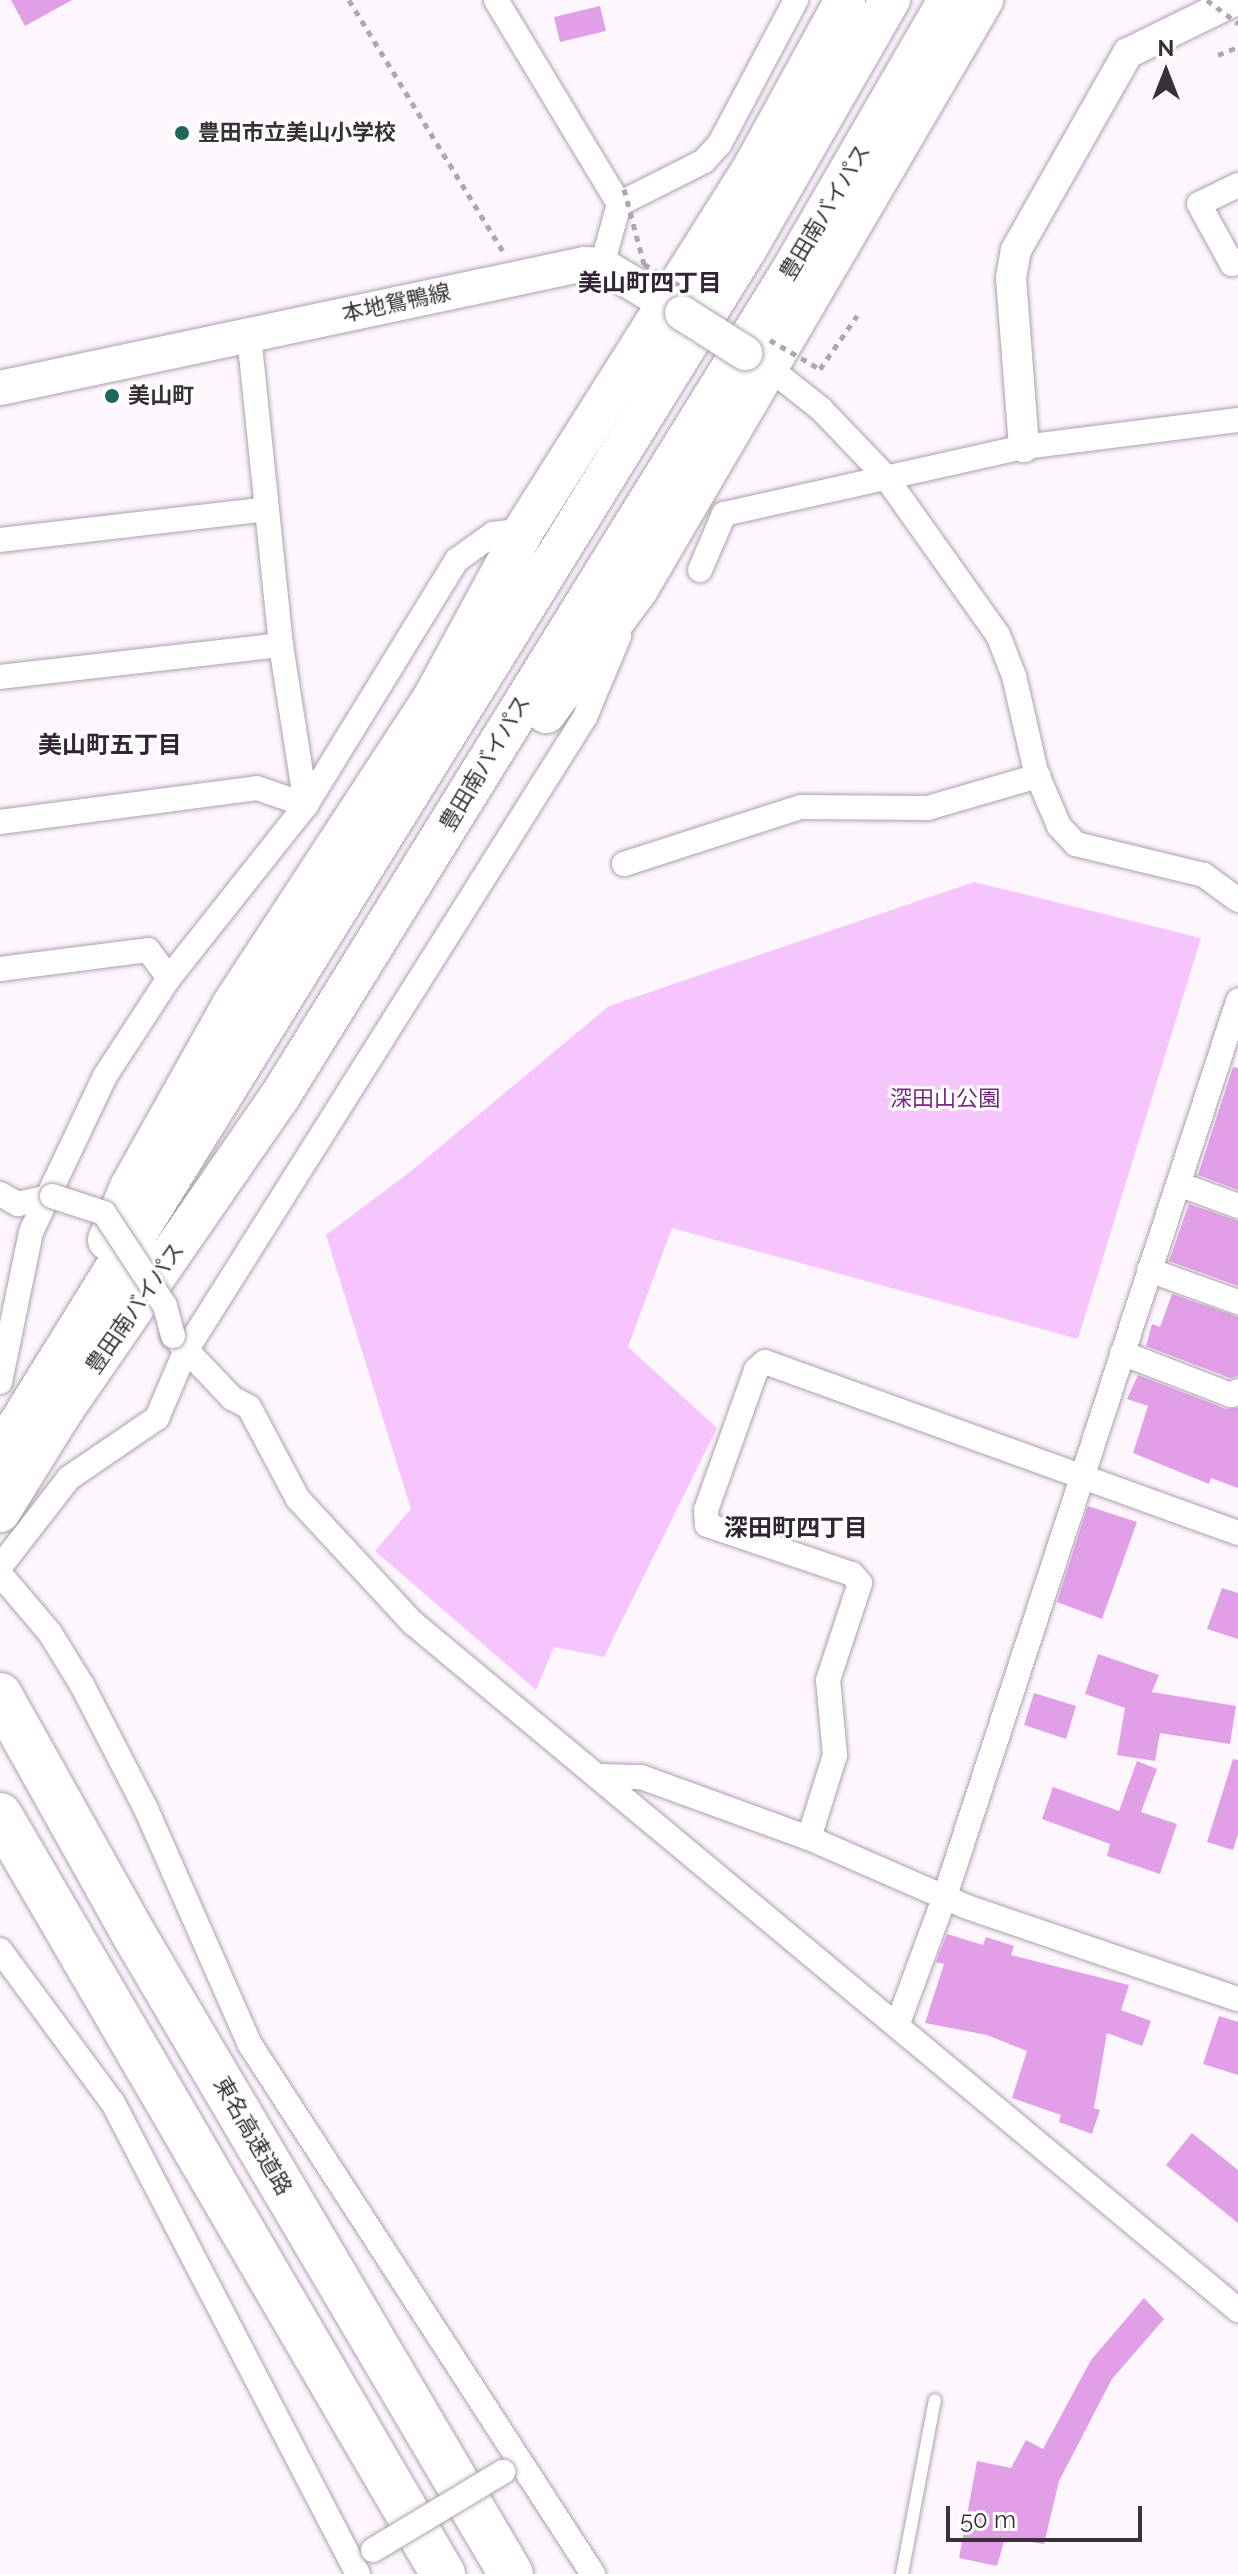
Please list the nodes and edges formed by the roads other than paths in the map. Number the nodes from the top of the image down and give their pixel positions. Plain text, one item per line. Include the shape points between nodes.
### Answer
1 (496, 0) edge
2 (796, 0) edge
3 (845, 0) edge
4 (890, 0) edge
5 (948, 0) edge
6 (983, 0) edge
7 (1236, 0) edge
8 (1238, 185) edge
9 (619, 204) junction
10 (1238, 261) edge
11 (602, 265) junction
12 (674, 308) junction
13 (249, 336) junction
14 (757, 360) junction
15 (0, 388) edge
16 (1238, 420) edge
17 (1024, 447) junction
18 (885, 476) junction
19 (266, 509) junction
20 (524, 530) junction
21 (0, 540) edge
22 (700, 570) dead end
23 (638, 589) junction
24 (281, 645) junction
25 (0, 677) edge
26 (1038, 776) junction
27 (306, 805) junction
28 (0, 822) edge
29 (624, 864) dead end
30 (1238, 900) edge
31 (0, 969) edge
32 (169, 978) junction
33 (1238, 1001) edge
34 (1228, 1071) edge
35 (1181, 1185) junction
36 (0, 1194) edge
37 (52, 1196) junction
38 (1238, 1206) edge
39 (1149, 1270) junction
40 (140, 1301) junction
41 (1238, 1302) edge
42 (179, 1344) junction
43 (1122, 1353) junction
44 (62, 1355) junction
45 (0, 1382) edge
46 (1238, 1391) edge
47 (0, 1454) edge
48 (1083, 1480) junction
49 (0, 1512) edge
50 (1238, 1533) edge
51 (0, 1567) edge
52 (0, 1574) edge
53 (0, 1695) edge
54 (603, 1776) junction
55 (0, 1815) edge
56 (809, 1838) junction
57 (946, 1893) junction
58 (0, 1950) edge
59 (1238, 1999) edge
60 (898, 2023) junction
61 (1238, 2310) edge
62 (935, 2400) dead end
63 (513, 2466) junction
64 (354, 2568) edge
65 (443, 2574) edge
66 (511, 2574) edge
67 (593, 2574) edge
68 (902, 2574) edge

1 - 9 street
2 - 9 street via 720,143 704,161
3 - 12 highway
4 - 44 highway, 豊田南バイパス via 746,250
5 - 40 highway, 豊田南バイパス via 790,273 287,1085
6 - 14 highway
7 - 17 street via 1128,53 1016,250 1011,278
8 - 10 street via 1199,204 1232,264
9 - 11 street
11 - 12 main road
11 - 13 main road, 本地鴛鴨線 via 518,276
12 - 14 main road, bridge
12 - 20 highway
13 - 15 main road, 本地鴛鴨線
13 - 19 street
14 - 18 street via 821,409
14 - 23 highway
16 - 17 street
17 - 18 street
18 - 22 street via 724,514
18 - 26 street via 998,635 1014,676
19 - 21 street
19 - 24 street
20 - 27 street via 493,534 457,560
20 - 44 highway via 434,696 232,1005 137,1174
23 - 40 highway via 563,685 389,967 209,1223
23 - 42 street via 585,717
24 - 25 street
24 - 27 street
26 - 29 street via 928,808 801,807
26 - 30 street via 1048,806 1076,844 1204,875
27 - 28 street via 257,788
27 - 32 street
31 - 32 street via 148,950
32 - 37 street via 105,1076
33 - 34 street
34 - 35 street
35 - 38 street
35 - 39 street
36 - 37 street via 18,1204
37 - 42 street, bridge via 104,1213 165,1306
37 - 45 street via 31,1232
39 - 41 street
39 - 43 street
40 - 49 highway, 豊田南バイパス
42 - 51 street via 157,1418 69,1478
42 - 54 street via 249,1407 298,1499 413,1623
43 - 46 street via 1231,1395
43 - 48 street
44 - 47 highway, 豊田南バイパス
48 - 50 street
48 - 56 street via 765,1362 756,1370 706,1510 707,1525 852,1574 860,1583 828,1680 835,1755
48 - 57 street
52 - 63 street via 50,1633 82,1685 146,1809 249,2043
53 - 66 highway, 東名高速道路 via 133,1933
54 - 56 street via 641,1777
54 - 60 street
55 - 65 highway
56 - 57 street
57 - 59 street via 967,1907
57 - 60 street
58 - 64 street via 113,2103
60 - 61 street
62 - 68 lane
63 - 64 street, bridge via 373,2550
63 - 67 street

